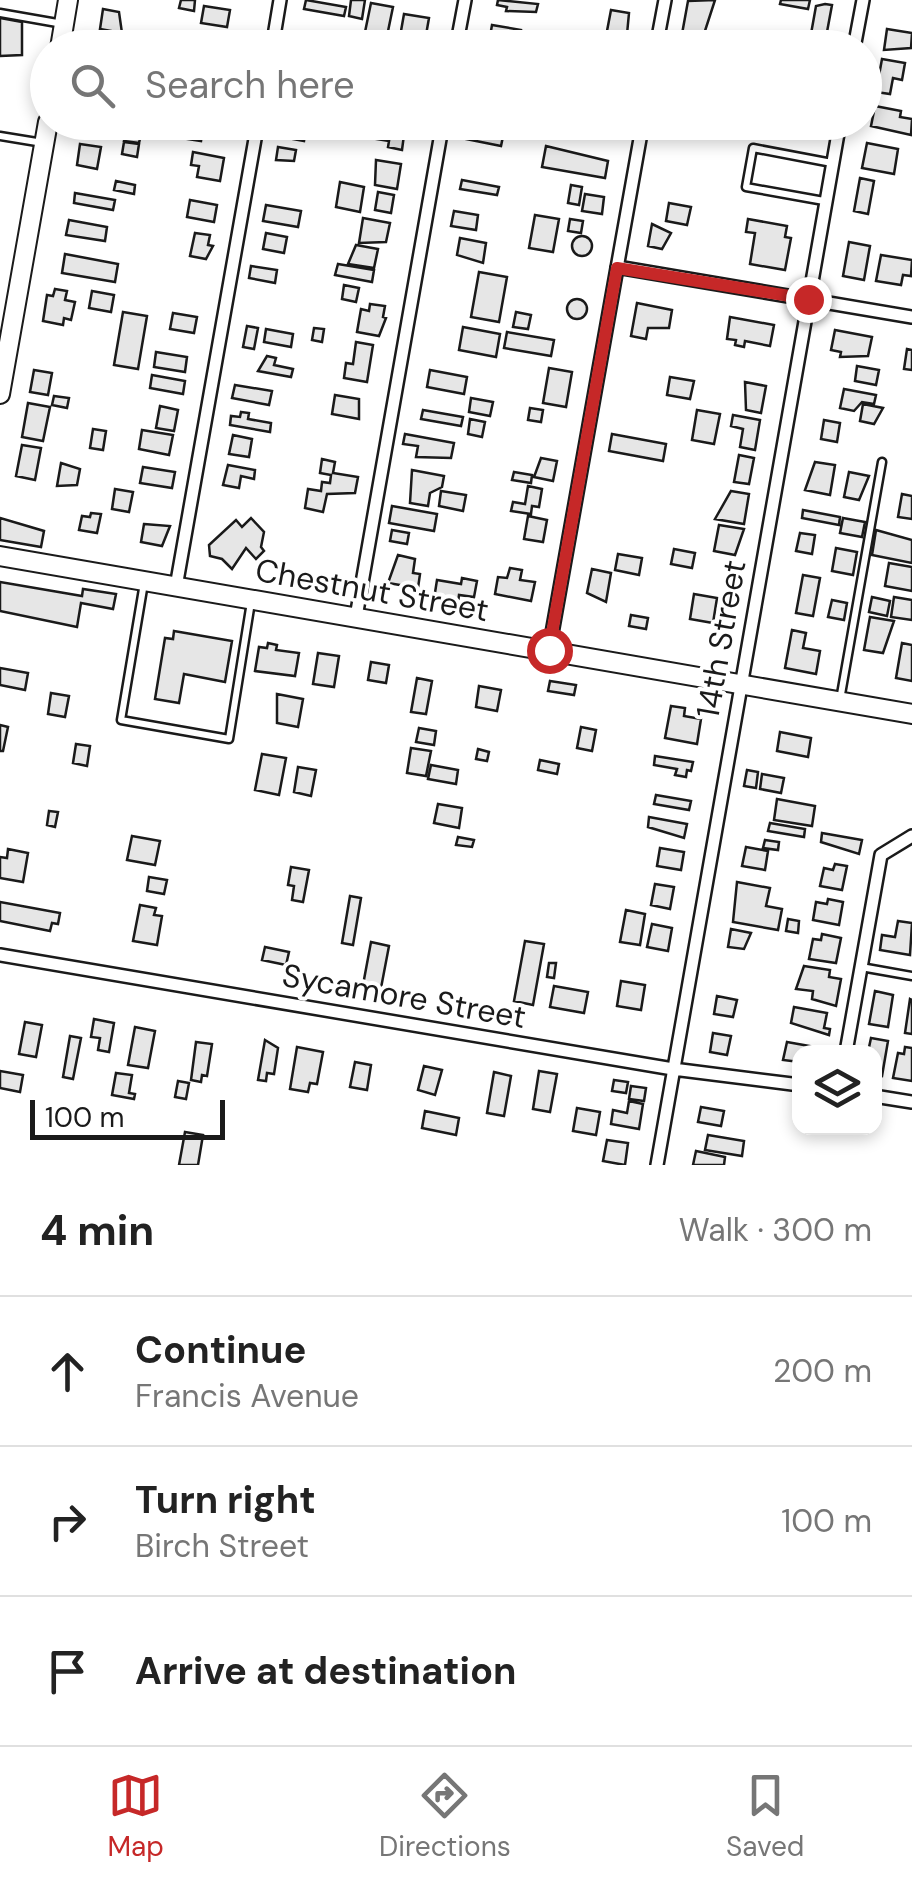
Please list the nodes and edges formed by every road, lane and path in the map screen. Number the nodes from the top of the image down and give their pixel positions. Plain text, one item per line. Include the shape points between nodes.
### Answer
1 (68, 0) edge
2 (280, 0) edge
3 (465, 0) edge
4 (664, 0) edge
5 (862, 0) edge
6 (0, 13) edge
7 (64, 24) junction
8 (63, 30) edge
9 (275, 30) edge
10 (459, 30) edge
11 (659, 30) edge
12 (857, 30) edge
13 (0, 136) edge
14 (45, 140) edge
15 (255, 140) edge
16 (440, 140) edge
17 (640, 140) edge
18 (837, 140) edge
19 (44, 143) junction
20 (832, 164) junction
21 (826, 202) junction
22 (617, 268) junction
23 (808, 299) junction
24 (912, 316) edge
25 (0, 394) edge
26 (882, 462) dead end
27 (0, 556) edge
28 (144, 582) junction
29 (176, 586) junction
30 (251, 600) junction
31 (356, 617) junction
32 (549, 650) junction
33 (742, 684) junction
34 (840, 701) junction
35 (912, 714) edge
36 (912, 836) edge
37 (0, 956) edge
38 (860, 968) junction
39 (912, 976) edge
40 (847, 1045) edge
41 (673, 1069) junction
42 (792, 1084) edge
43 (882, 1097) edge
44 (912, 1102) edge
45 (657, 1165) edge

1 - 7 street
2 - 9 street
3 - 10 street
4 - 11 street
5 - 12 street
6 - 7 lane
7 - 8 street
13 - 19 lane
14 - 19 street
15 - 29 street
16 - 31 street
17 - 22 street
18 - 20 street, 14th Street
19 - 25 street
20 - 21 street, 14th Street
20 - 21 lane via 753,148 746,186
21 - 23 street, 14th Street
22 - 23 street
22 - 32 street
23 - 24 street
23 - 33 street, 14th Street
26 - 34 lane
27 - 28 street, Chestnut Street
28 - 29 street, Chestnut Street
28 - 30 lane via 121,720 229,739
29 - 30 street, Chestnut Street
30 - 31 street, Chestnut Street
31 - 32 street, Chestnut Street
32 - 33 street, Chestnut Street
33 - 34 street, Chestnut Street
33 - 41 street, 14th Street
34 - 35 street, Chestnut Street
36 - 38 street via 881,856
37 - 41 street, Sycamore Street
38 - 39 lane
38 - 40 street
41 - 42 street, Sycamore Street
41 - 45 street, 14th Street
43 - 44 street

